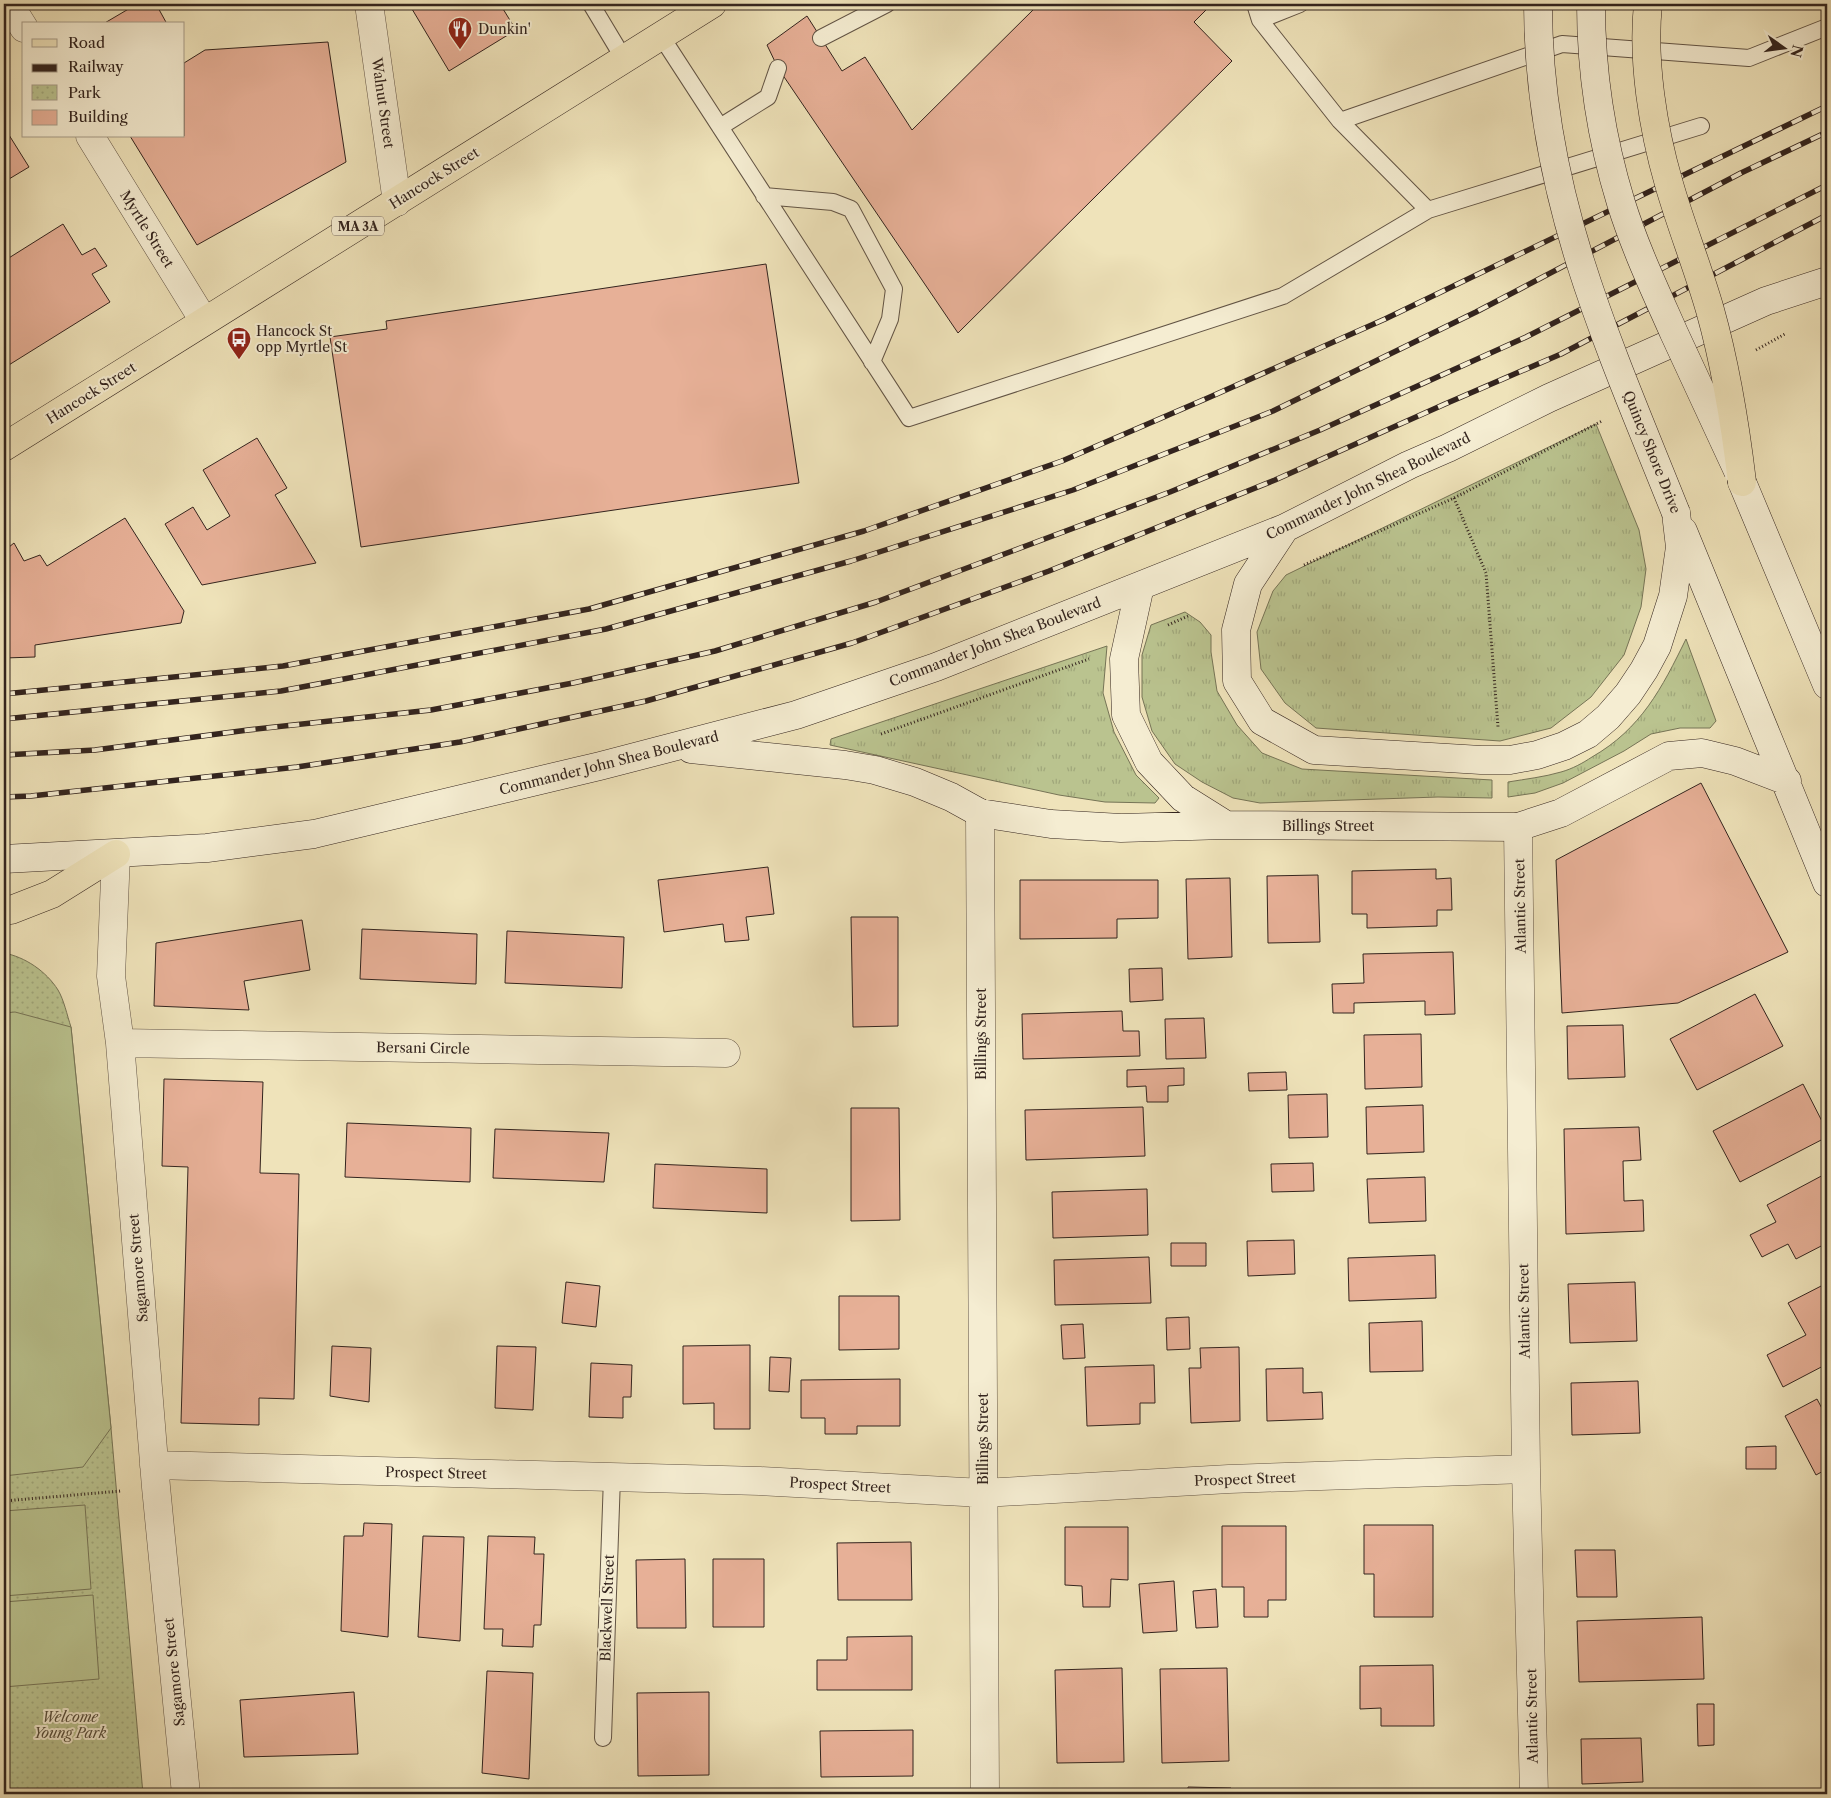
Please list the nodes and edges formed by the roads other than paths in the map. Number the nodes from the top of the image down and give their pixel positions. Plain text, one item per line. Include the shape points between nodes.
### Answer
1 (9, 4) edge
2 (369, 4) edge
3 (591, 4) edge
4 (887, 4) edge
5 (1255, 4) edge
6 (1300, 4) edge
7 (1538, 4) edge
8 (1591, 4) edge
9 (1648, 4) edge
10 (705, 6) edge
11 (1260, 20) junction
12 (22, 25) edge
13 (1827, 27) edge
14 (661, 36) junction
15 (821, 38) dead end
16 (624, 59) junction
17 (778, 68) dead end
18 (1340, 121) junction
19 (1701, 126) dead end
20 (720, 127) junction
21 (91, 138) edge
22 (764, 196) junction
23 (397, 202) junction
24 (1428, 210) junction
25 (1827, 281) edge
26 (204, 321) junction
27 (872, 362) junction
28 (4, 447) edge
29 (1742, 482) junction
30 (1676, 513) junction
31 (1285, 528) junction
32 (1140, 586) junction
33 (1827, 685) edge
34 (670, 747) junction
35 (1787, 781) junction
36 (980, 814) junction
37 (1226, 825) junction
38 (1518, 827) junction
39 (116, 854) junction
40 (4, 859) edge
41 (1827, 883) edge
42 (4, 910) edge
43 (120, 1043) junction
44 (726, 1053) dead end
45 (1526, 1469) junction
46 (155, 1476) junction
47 (612, 1477) junction
48 (983, 1493) junction
49 (603, 1738) dead end
50 (186, 1794) edge
51 (985, 1794) edge
52 (1534, 1794) edge

1 - 12 street
2 - 23 street, Walnut Street
3 - 16 lane
4 - 15 lane
5 - 11 lane
6 - 11 lane
7 - 30 street, Quincy Shore Drive, bridge via 1550,138 1580,260 1607,339
8 - 29 street, bridge via 1597,95 1621,203 1644,266
9 - 29 main road, bridge via 1649,76 1660,147 1720,346 1734,411
10 - 14 main road, Hancock Street / MA 3A
11 - 18 lane
13 - 18 lane via 1749,58 1562,44
14 - 16 main road, Hancock Street / MA 3A
14 - 20 lane
16 - 23 main road, Hancock Street / MA 3A
17 - 20 lane via 768,97
18 - 24 lane
19 - 24 lane
20 - 22 lane
21 - 26 street, Myrtle Street
22 - 27 lane
22 - 27 lane via 833,202 851,209 894,289 890,319
23 - 26 main road, Hancock Street / MA 3A
24 - 27 lane via 1283,296 909,418
25 - 31 street, Commander John Shea Boulevard via 1766,301 1549,398
26 - 28 main road, Hancock Street / MA 3A
29 - 33 street
30 - 31 street via 1680,548 1673,596 1657,646 1628,694 1588,734 1537,756 1510,760 1314,750 1262,721 1237,681 1236,630 1248,584
30 - 35 street, Quincy Shore Drive
31 - 32 street, Commander John Shea Boulevard
32 - 34 street, Commander John Shea Boulevard via 936,667 796,715
32 - 37 street via 1124,659 1126,715 1149,762 1183,798
34 - 36 street via 875,770 951,797
34 - 39 street, Commander John Shea Boulevard via 314,834 207,848
35 - 38 street, Billings Street via 1735,761 1702,753 1669,756 1560,813
35 - 41 street, Quincy Shore Drive
36 - 37 street, Billings Street via 1051,824 1112,827
36 - 48 street, Billings Street
37 - 38 street, Billings Street
38 - 45 street, Atlantic Street
39 - 40 street
39 - 42 main road via 52,894
39 - 43 street, Sagamore Street via 111,976
43 - 44 street, Bersani Circle
43 - 46 street, Sagamore Street
45 - 48 street, Prospect Street via 1229,1479
45 - 52 street, Atlantic Street
46 - 47 street, Prospect Street
46 - 50 street, Sagamore Street
47 - 48 street, Prospect Street
47 - 49 lane, Blackwell Street
48 - 51 street, Billings Street

